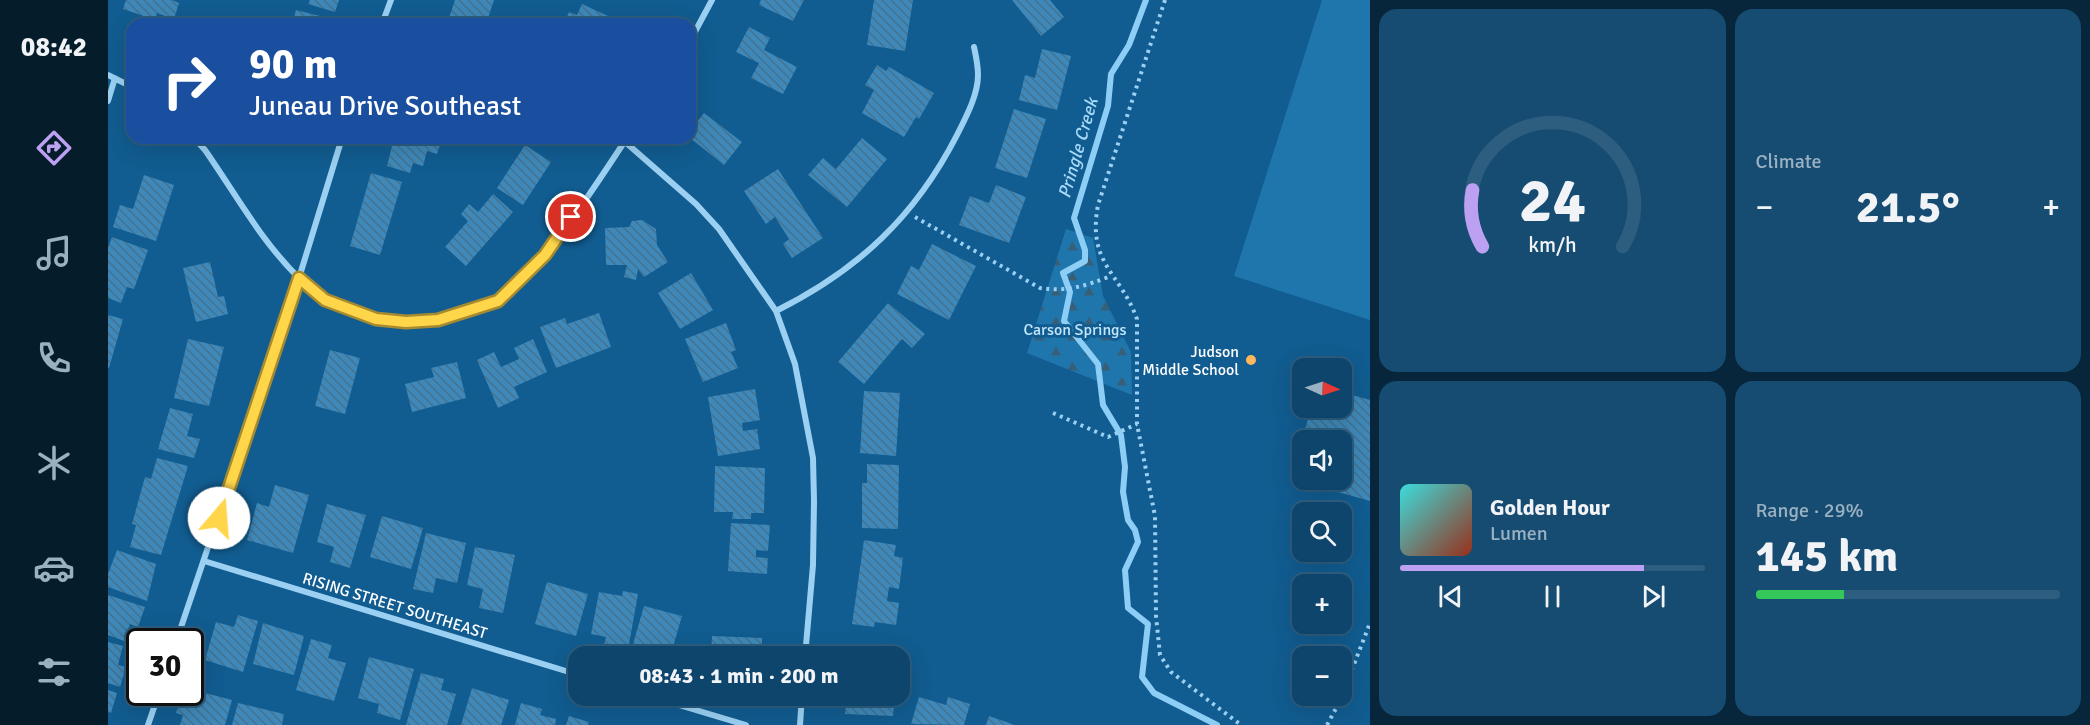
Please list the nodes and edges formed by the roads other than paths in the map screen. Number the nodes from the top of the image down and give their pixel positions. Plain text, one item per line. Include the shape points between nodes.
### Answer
1 (392, 0) edge
2 (712, 0) edge
3 (384, 18) edge
4 (696, 30) edge
5 (974, 47) dead end
6 (108, 75) edge
7 (116, 78) junction
8 (126, 84) edge
9 (108, 101) edge
10 (200, 144) edge
11 (340, 144) edge
12 (623, 144) edge
13 (630, 144) edge
14 (299, 278) junction
15 (776, 311) junction
16 (204, 561) junction
17 (181, 628) edge
18 (806, 646) edge
19 (568, 672) edge
20 (155, 706) edge
21 (682, 706) edge
22 (801, 706) edge
23 (148, 725) edge
24 (746, 725) edge
25 (800, 725) edge

1 - 3 street
2 - 4 street
5 - 15 street via 978,75 968,115 948,152 906,212 846,269 819,289
6 - 7 street
7 - 8 street
7 - 9 street
10 - 14 street via 271,248
11 - 14 street
12 - 14 street via 545,255 498,301 438,320 376,319 325,300
13 - 15 street via 719,229
14 - 16 street
15 - 18 street via 795,364 813,458 813,565
16 - 17 street
16 - 19 street, RISING STREET SOUTHEAST
20 - 23 street
21 - 24 street
22 - 25 street

